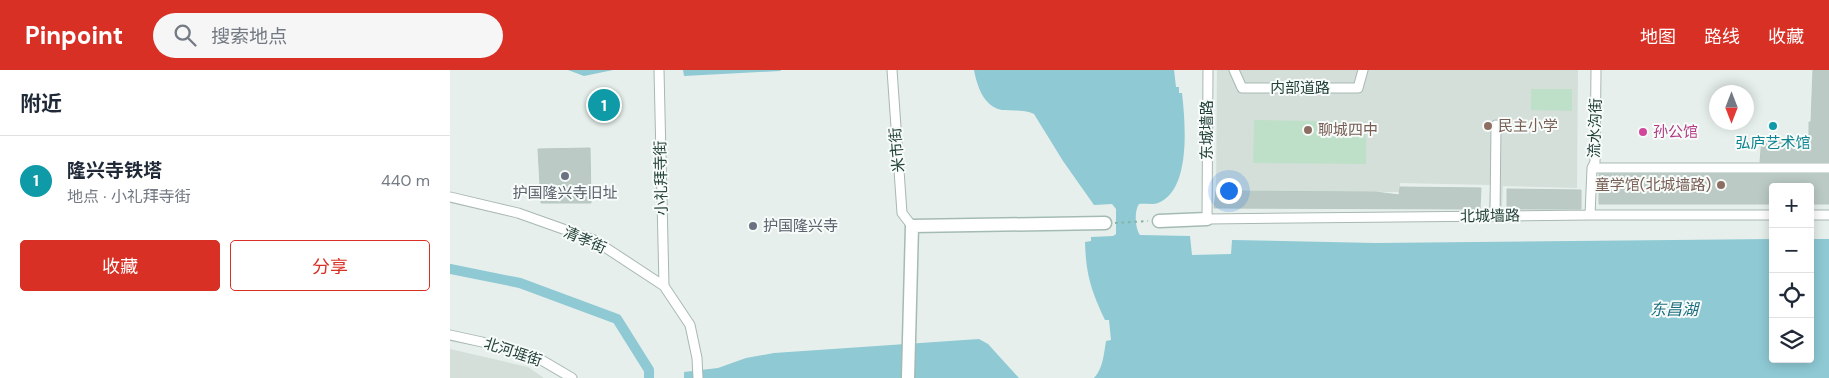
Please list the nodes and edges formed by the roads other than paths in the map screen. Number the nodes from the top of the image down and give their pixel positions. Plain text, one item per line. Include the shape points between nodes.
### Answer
1 (659, 70) edge
2 (892, 70) edge
3 (1208, 70) edge
4 (1234, 70) edge
5 (1363, 70) edge
6 (1596, 70) edge
7 (1496, 125) dead end
8 (1592, 168) junction
9 (1829, 168) edge
10 (450, 197) edge
11 (1590, 215) junction
12 (1769, 215) edge
13 (1814, 215) edge
14 (1829, 215) edge
15 (1495, 216) junction
16 (1207, 219) junction
17 (1159, 221) road end
18 (1106, 223) road end
19 (912, 226) junction
20 (664, 286) junction
21 (450, 335) edge
22 (572, 378) edge
23 (698, 378) edge
24 (908, 378) edge

1 - 20 street, 小礼拜寺街
2 - 19 street, 米市街 via 902,213
3 - 16 street, 东城墙路
4 - 5 street, 内部道路 via 1242,88 1358,88
6 - 8 street, 流水沟街 via 1595,162
7 - 15 street
8 - 9 street
8 - 11 street, 流水沟街
10 - 20 street, 清孝街 via 518,214 594,240
11 - 12 street, 北城墙路
11 - 15 street, 北城墙路
13 - 14 street
15 - 16 street, 北城墙路
16 - 17 street
18 - 19 street
19 - 24 street
20 - 23 street, 清孝街 via 690,325
21 - 22 street, 北河堐街 via 538,358

